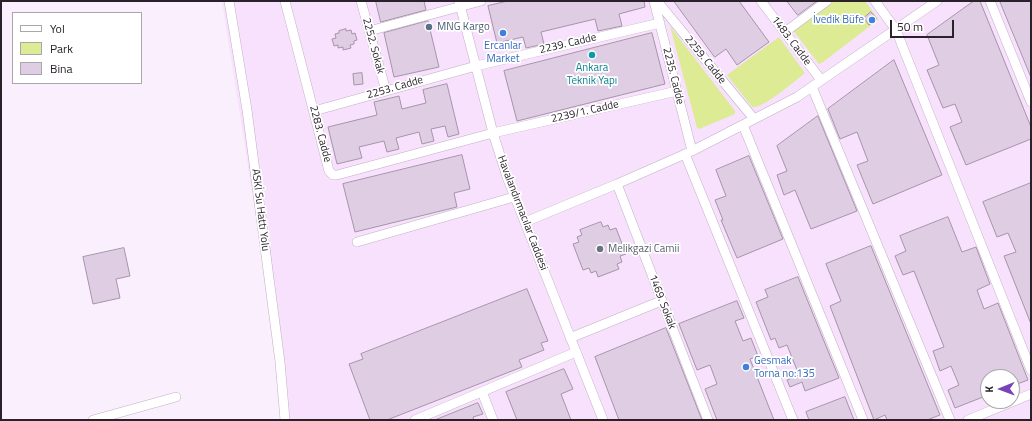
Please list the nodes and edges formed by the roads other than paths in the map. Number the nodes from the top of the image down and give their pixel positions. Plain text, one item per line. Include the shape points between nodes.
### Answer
1 (229, 1) edge
2 (285, 1) edge
3 (361, 1) edge
4 (481, 1) edge
5 (656, 1) edge
6 (760, 1) edge
7 (827, 1) edge
8 (875, 1) edge
9 (937, 1) edge
10 (990, 1) edge
11 (460, 4) edge
12 (660, 23) junction
13 (896, 30) junction
14 (369, 31) junction
15 (785, 32) junction
16 (476, 66) junction
17 (821, 80) junction
18 (812, 87) junction
19 (386, 91) junction
20 (677, 91) junction
21 (1031, 102) edge
22 (314, 111) junction
23 (754, 119) junction
24 (743, 125) junction
25 (493, 133) junction
26 (688, 152) junction
27 (617, 184) junction
28 (514, 197) junction
29 (525, 222) junction
30 (357, 242) dead end
31 (662, 301) junction
32 (570, 338) junction
33 (576, 352) junction
34 (1031, 370) edge
35 (482, 392) junction
36 (1031, 394) edge
37 (176, 397) dead end
38 (93, 420) edge
39 (285, 420) edge
40 (415, 420) edge
41 (493, 420) edge
42 (603, 420) edge
43 (708, 420) edge
44 (793, 420) edge
45 (863, 420) edge
46 (950, 420) edge
47 (968, 420) edge

1 - 39 street, ASKİ Su Hattı Yolu via 247,110 280,362
2 - 22 street, 2283. Cadde
3 - 14 street, 2252. Sokak
4 - 11 street
5 - 12 street, 2235. Cadde
5 - 23 street, 2259. Cadde
6 - 15 street, 1483. Cadde
7 - 15 street
8 - 13 street
9 - 13 street
10 - 21 street
11 - 14 street
11 - 16 street, Havalandırmacılar Caddesi
12 - 16 street, 2239. Cadde
12 - 20 street, 2235. Cadde
13 - 17 street
13 - 34 street
14 - 19 street, 2252. Sokak
15 - 17 street, 1483. Cadde
16 - 19 street, 2253. Cadde
16 - 25 street, Havalandırmacılar Caddesi
17 - 18 street
18 - 23 street
18 - 46 street
19 - 22 street, 2253. Cadde
20 - 25 street, 2239/1. Cadde
20 - 26 street, 2235. Cadde
22 - 25 street, 2283. Cadde via 329,171 335,175
23 - 24 street
24 - 26 street
24 - 45 street
25 - 28 street, Havalandırmacılar Caddesi
26 - 27 street
26 - 44 street, 2235. Cadde
27 - 29 street
27 - 31 street, 1469. Sokak
28 - 29 street, Havalandırmacılar Caddesi
28 - 30 street
29 - 32 street, Havalandırmacılar Caddesi
31 - 32 street
31 - 43 street, 1469. Sokak
32 - 33 street, Havalandırmacılar Caddesi
33 - 35 street
33 - 42 street, Havalandırmacılar Caddesi
35 - 40 street
35 - 41 street
36 - 47 street
37 - 38 street

